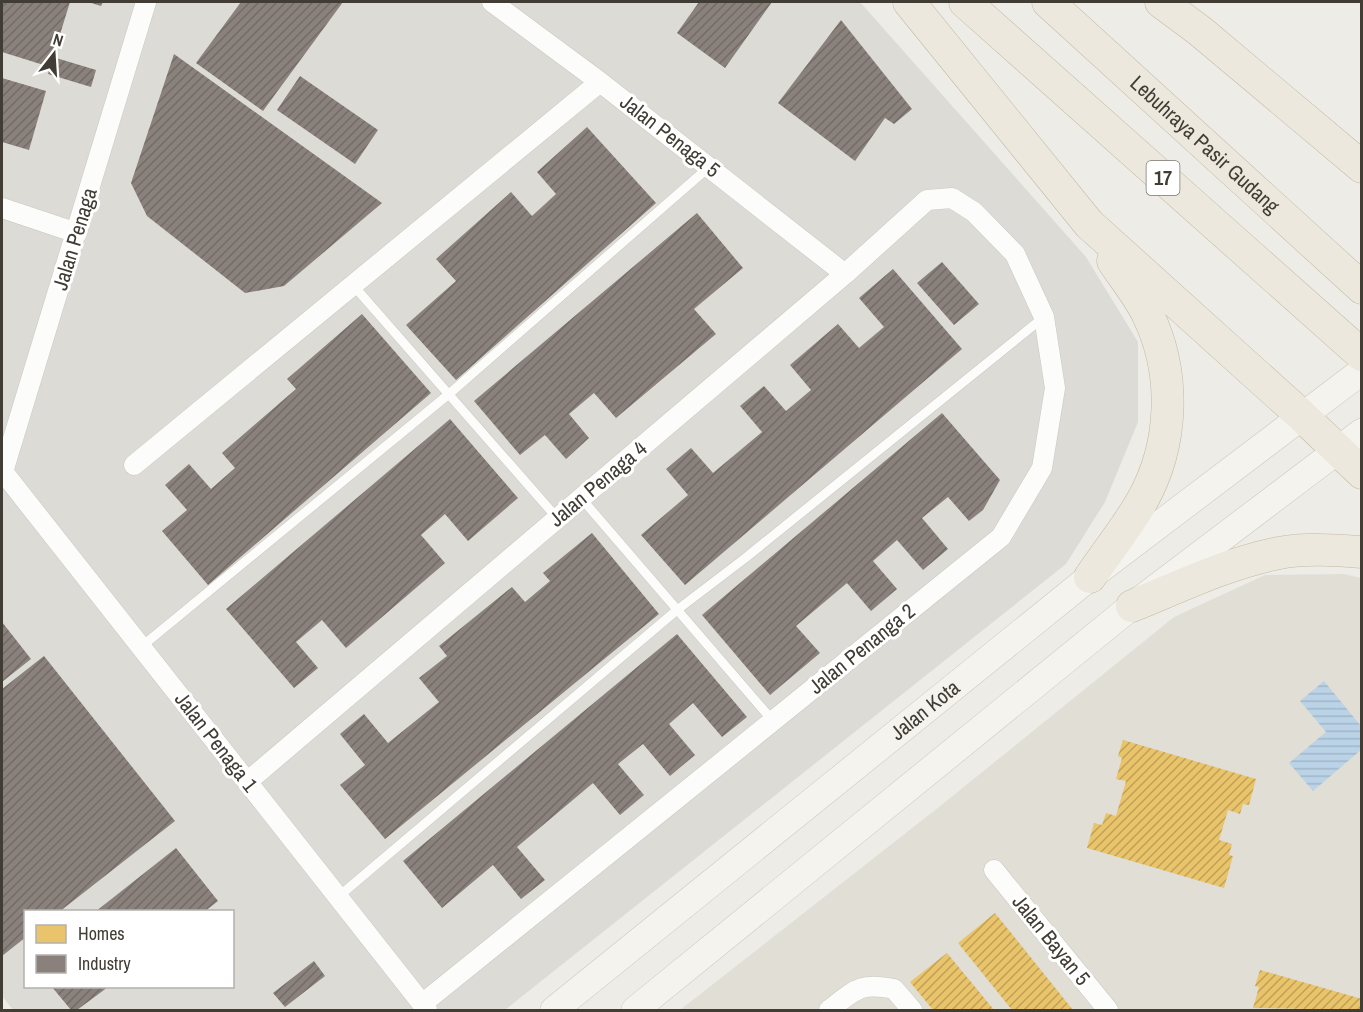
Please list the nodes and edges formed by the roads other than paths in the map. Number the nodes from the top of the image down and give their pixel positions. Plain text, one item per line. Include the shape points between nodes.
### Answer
1 (146, 2) edge
2 (492, 2) edge
3 (909, 2) edge
4 (965, 2) edge
5 (1048, 2) edge
6 (1161, 2) edge
7 (600, 82) junction
8 (1355, 159) edge
9 (709, 167) junction
10 (952, 198) joint
11 (2, 208) edge
12 (1089, 224) junction
13 (77, 233) junction
14 (845, 274) junction
15 (353, 285) junction
16 (1362, 288) edge
17 (1044, 316) junction
18 (1362, 355) edge
19 (1362, 371) edge
20 (449, 394) junction
21 (1301, 415) junction
22 (1350, 441) edge
23 (134, 465) dead end
24 (1362, 473) edge
25 (3, 474) edge
26 (581, 498) junction
27 (558, 519) junction
28 (1362, 552) edge
29 (1090, 577) junction
30 (1132, 606) junction
31 (677, 610) junction
32 (141, 647) junction
33 (773, 721) junction
34 (248, 782) junction
35 (994, 870) dead end
36 (338, 897) junction
37 (424, 1007) edge
38 (554, 1011) edge
39 (635, 1011) edge
40 (829, 1011) edge
41 (912, 1011) edge
42 (1108, 1011) edge

1 - 13 street, Jalan Penaga
2 - 7 street, Jalan Penaga 5
3 - 12 highway
4 - 18 highway, 17
5 - 16 highway, Lebuhraya Pasir Gudang / 17
6 - 8 highway
7 - 9 street, Jalan Penaga 5
7 - 15 street
9 - 14 street, Jalan Penaga 5
9 - 20 lane
10 - 14 street, Jalan Penaga 4 via 927,200
10 - 17 street, Jalan Penanga 2 via 974,212 1015,254
11 - 13 street
12 - 21 highway
12 - 29 highway via 1148,314 1163,356 1169,399 1162,449 1143,500
13 - 25 street, Jalan Penaga
14 - 26 street, Jalan Penaga 4
15 - 20 lane
15 - 23 street
17 - 31 lane
17 - 33 street, Jalan Penanga 2 via 1055,388 1042,468 1001,537
19 - 21 main road, Jalan Kota
20 - 27 lane
20 - 32 lane
21 - 22 highway
21 - 29 main road, Jalan Kota
22 - 24 highway
22 - 30 main road
25 - 32 street, Jalan Penaga 1
26 - 27 street, Jalan Penaga 4
26 - 31 lane
27 - 34 street, Jalan Penaga 4
28 - 30 highway via 1324,549 1279,553 1231,566
29 - 38 main road, Jalan Kota
30 - 39 main road
31 - 33 lane
31 - 36 lane
32 - 34 street, Jalan Penaga 1
33 - 37 street, Jalan Penanga 2
34 - 36 street, Jalan Penaga 1
35 - 42 street, Jalan Bayan 5
36 - 37 street, Jalan Penaga 1
40 - 41 street via 856,988 872,985 894,989

